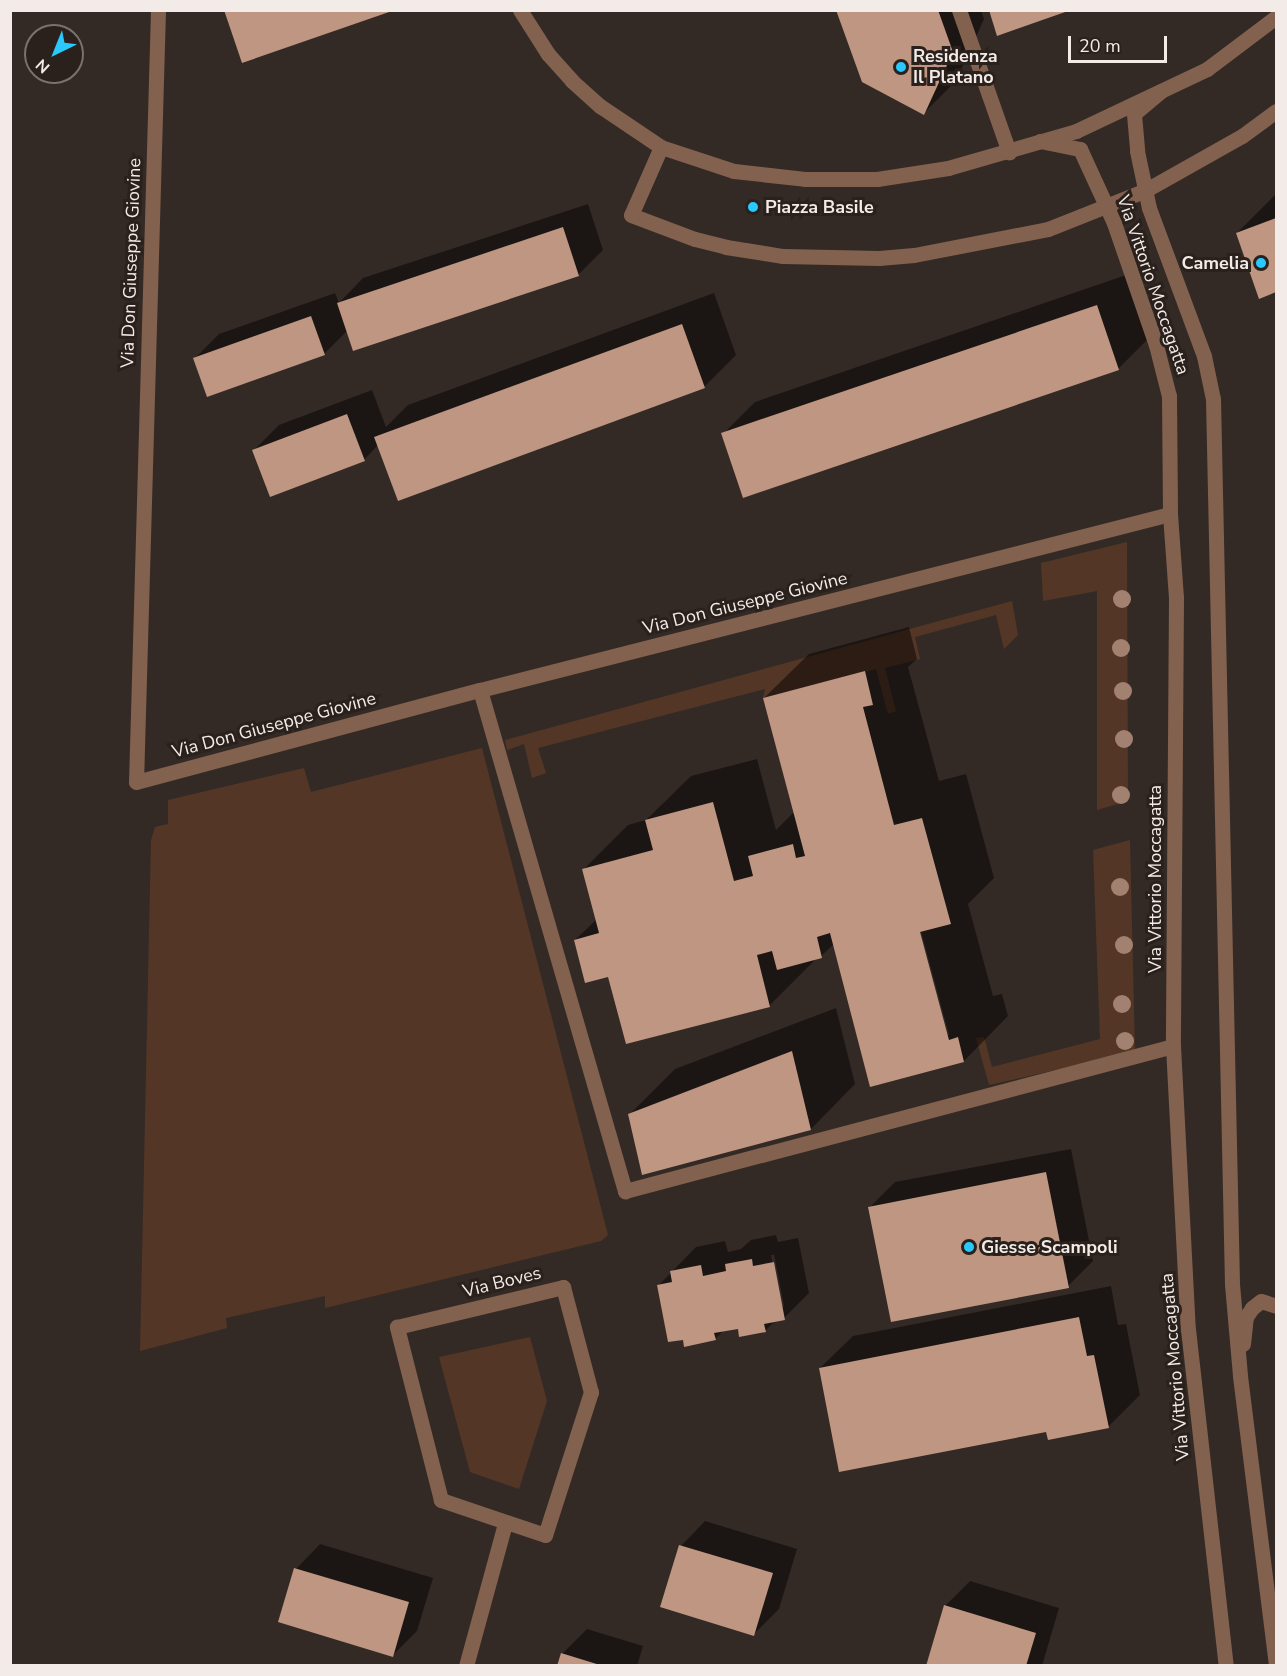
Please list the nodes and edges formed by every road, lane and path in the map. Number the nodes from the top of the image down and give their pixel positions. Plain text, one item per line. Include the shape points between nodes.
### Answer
1 (158, 10) edge
2 (520, 10) edge
3 (959, 10) edge
4 (1276, 17) edge
5 (1161, 91) junction
6 (1276, 111) edge
7 (1040, 141) junction
8 (661, 147) junction
9 (1009, 152) junction
10 (1146, 190) junction
11 (1107, 206) junction
12 (1170, 514) junction
13 (480, 690) junction
14 (1173, 1047) junction
15 (1276, 1306) edge
16 (1240, 1377) junction
17 (505, 1523) junction
18 (466, 1665) edge
19 (1226, 1665) edge
20 (1276, 1665) edge

1 - 13 street, Via Don Giuseppe Giovine via 136,782
2 - 8 street via 548,54 572,81 600,106
3 - 9 street
4 - 5 street via 1207,69
5 - 7 street via 1076,131
5 - 10 street, Via Vittorio Moccagatta via 1134,114
6 - 10 street via 1242,136
7 - 9 street
7 - 11 street, Via Vittorio Moccagatta via 1080,149
8 - 9 street via 734,171 805,179 901,176
8 - 11 street via 631,215 705,242 783,256 914,255 1039,231
10 - 11 street
10 - 16 street, Via Vittorio Moccagatta via 1149,208 1204,356 1213,399 1232,1284
11 - 12 street, Via Vittorio Moccagatta via 1166,379
12 - 13 street, Via Don Giuseppe Giovine
12 - 14 street, Via Vittorio Moccagatta via 1176,598
13 - 14 street via 625,1191
14 - 19 street, Via Vittorio Moccagatta via 1188,1329
15 - 16 street, Via Vittorio Moccagatta via 1262,1301 1246,1317
16 - 20 street, Via Vittorio Moccagatta
17 - 17 street, Via Boves via 546,1535 591,1392 563,1287 397,1327 441,1500
17 - 18 street

